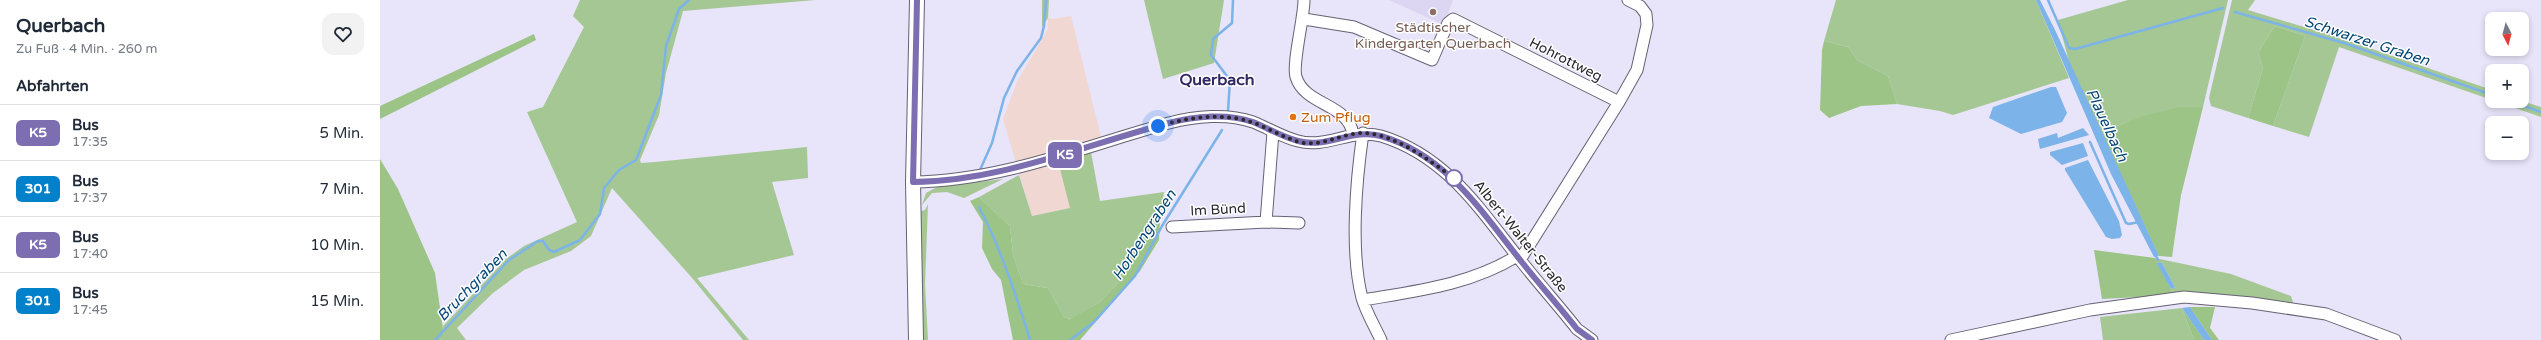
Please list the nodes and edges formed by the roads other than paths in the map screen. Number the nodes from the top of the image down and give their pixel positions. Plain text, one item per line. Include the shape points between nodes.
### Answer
1 (917, 0) edge
2 (1304, 0) edge
3 (1628, 0) edge
4 (1304, 19) junction
5 (1619, 102) junction
6 (1273, 132) junction
7 (1358, 133) junction
8 (913, 182) junction
9 (1266, 222) junction
10 (1300, 223) dead end
11 (1172, 227) dead end
12 (1518, 258) junction
13 (1362, 300) junction
14 (916, 340) edge
15 (1381, 340) edge
16 (1592, 340) edge
17 (1951, 340) edge
18 (2394, 340) edge

1 - 8 main road
2 - 4 street
3 - 5 street via 1640,6 1646,14 1647,25 1637,70
4 - 5 street, Hohrottweg via 1354,27 1432,60 1452,19
4 - 7 street via 1296,75 1302,91 1342,115
5 - 12 street
6 - 7 street, Albert-Walter-Straße via 1300,142 1318,142
6 - 8 street, Albert-Walter-Straße via 1252,122 1233,118 1204,117 1171,122 1014,168
6 - 9 street, Im Bünd
7 - 12 street, Albert-Walter-Straße via 1381,136 1407,148 1448,173 1460,184
7 - 13 street via 1356,217 1358,280
8 - 14 main road
9 - 10 street, Im Bünd
9 - 11 street, Im Bünd
12 - 13 street via 1474,278
12 - 16 street, Albert-Walter-Straße via 1577,329
13 - 15 street
17 - 18 street via 2090,310 2184,297 2252,302 2326,314

